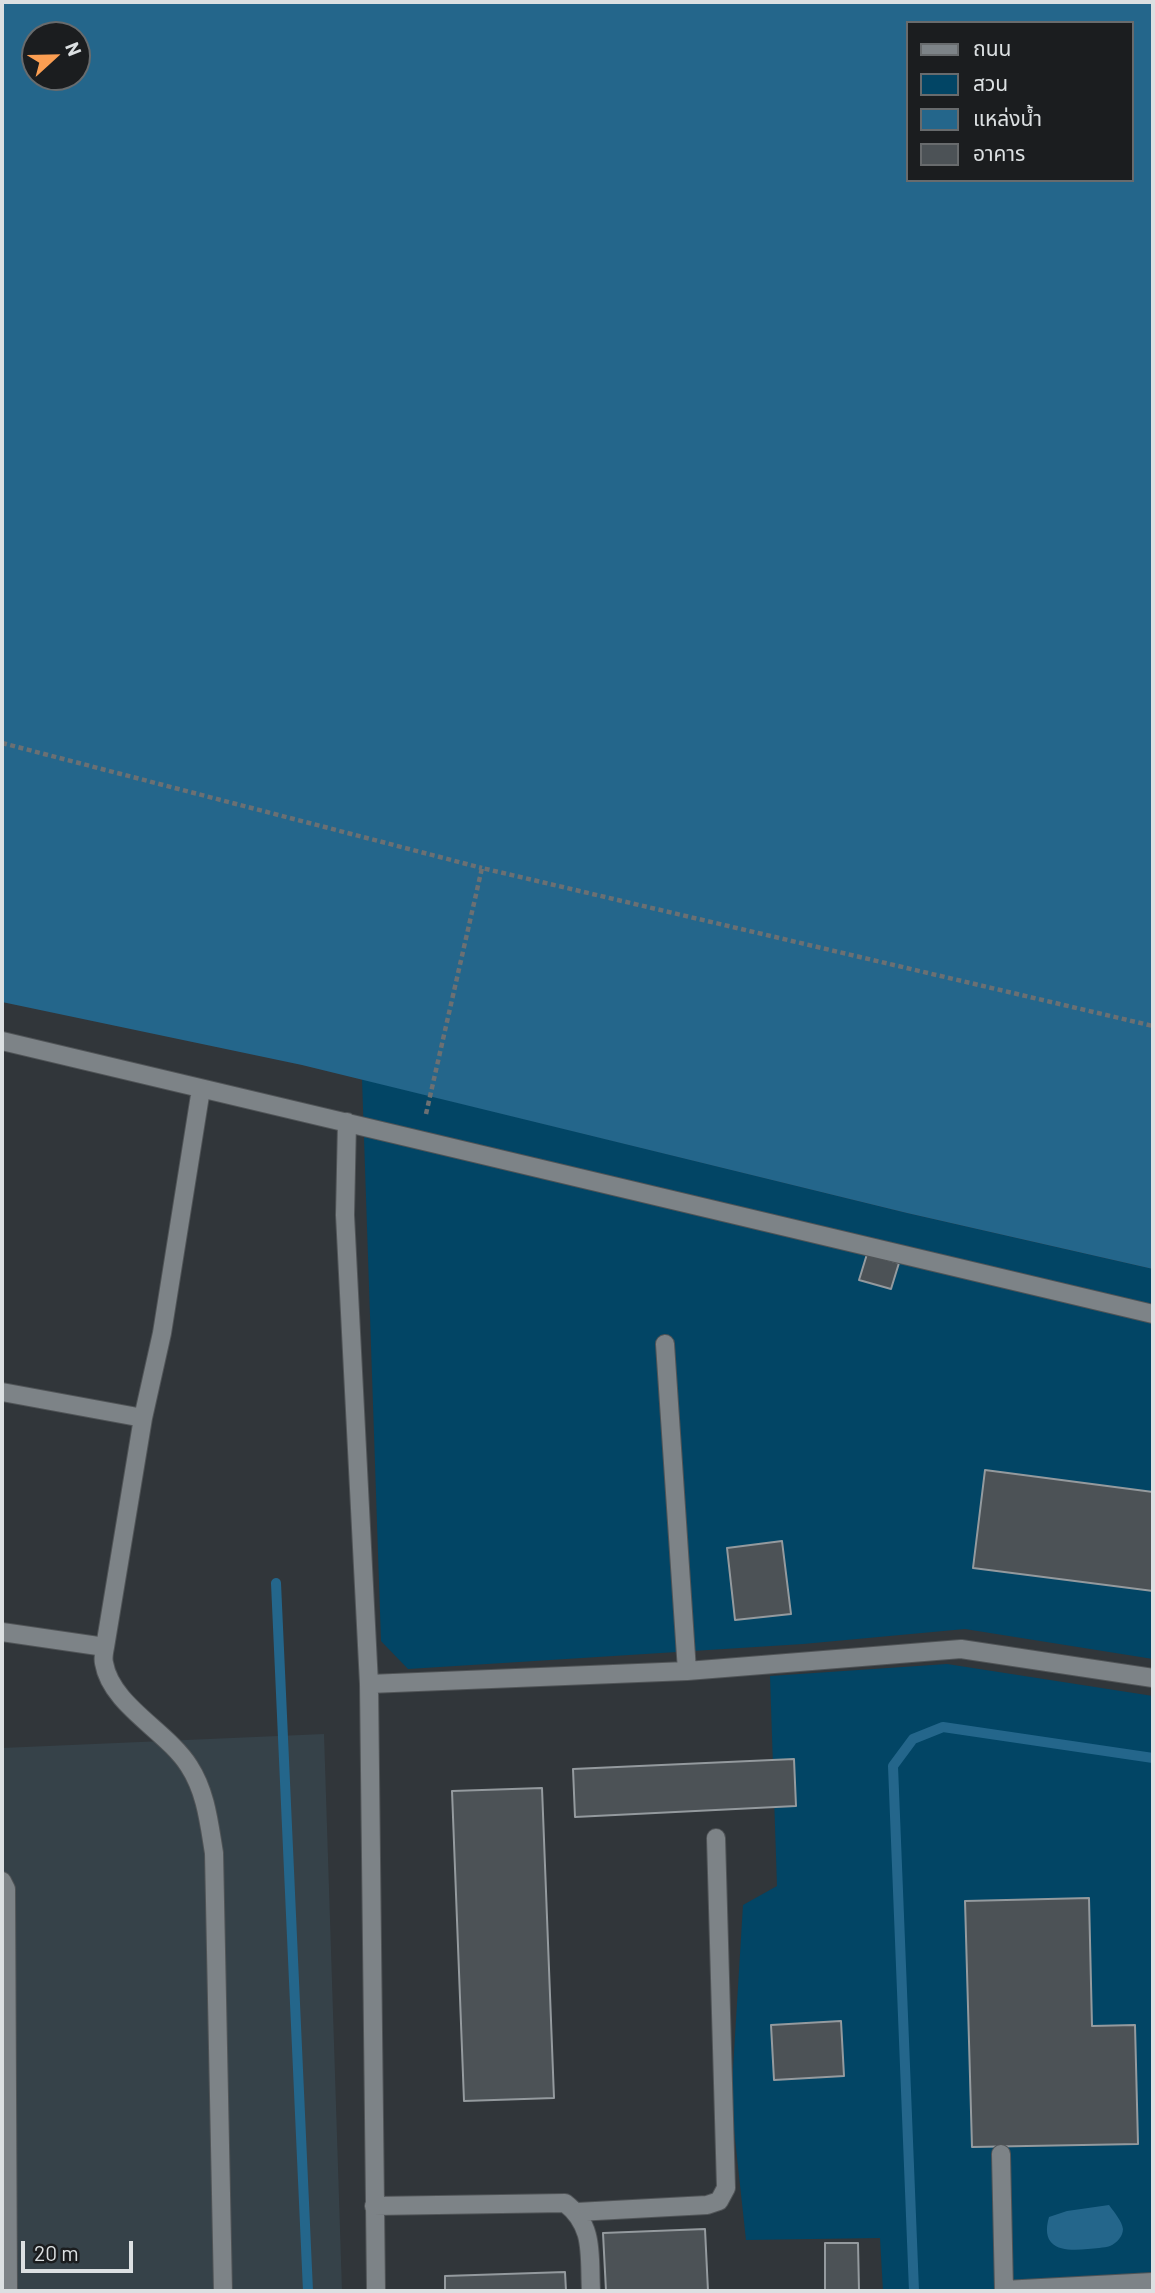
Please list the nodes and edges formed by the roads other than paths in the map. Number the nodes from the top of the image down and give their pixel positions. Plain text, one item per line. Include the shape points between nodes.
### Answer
1 (2, 1041) edge
2 (201, 1089) junction
3 (346, 1122) junction
4 (1153, 1314) edge
5 (665, 1344) dead end
6 (2, 1392) edge
7 (143, 1418) junction
8 (2, 1632) edge
9 (105, 1647) junction
10 (687, 1671) junction
11 (1153, 1678) edge
12 (369, 1684) junction
13 (716, 1838) dead end
14 (2, 1881) edge
15 (1001, 2154) dead end
16 (374, 2206) junction
17 (577, 2212) junction
18 (4, 2243) edge
19 (1153, 2283) edge
20 (8, 2291) edge
21 (223, 2291) edge
22 (376, 2291) edge
23 (591, 2291) edge
24 (1004, 2291) edge

1 - 2 lane
2 - 3 lane
2 - 7 lane via 162,1333
3 - 4 lane
3 - 12 lane via 345,1215
5 - 10 lane
6 - 7 lane
7 - 9 lane
8 - 9 lane
9 - 21 lane via 104,1663 115,1690 188,1763 201,1786 208,1818 214,1853
10 - 11 lane via 961,1649
10 - 12 lane
12 - 16 lane
13 - 17 lane via 726,2188 719,2201 707,2204
14 - 18 lane via 6,1889
15 - 24 lane
16 - 17 lane via 565,2203
16 - 22 lane
17 - 23 lane via 588,2238
18 - 20 lane
19 - 24 lane

